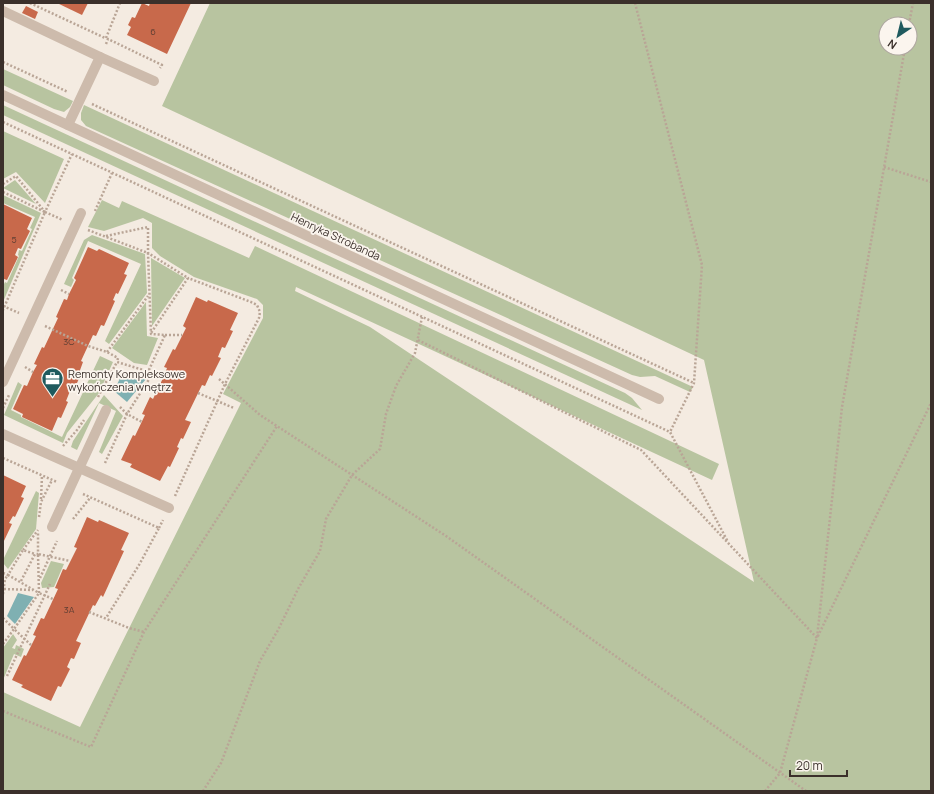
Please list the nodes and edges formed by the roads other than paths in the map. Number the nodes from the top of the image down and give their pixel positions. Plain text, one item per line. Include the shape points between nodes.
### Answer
1 (3, 11) edge
2 (100, 57) junction
3 (154, 81) dead end
4 (3, 95) edge
5 (68, 126) junction
6 (82, 212) dead end
7 (3, 382) edge
8 (659, 399) dead end
9 (106, 410) dead end
10 (3, 434) edge
11 (79, 468) junction
12 (169, 508) road end
13 (48, 529) road end

1 - 2 street
2 - 3 street
2 - 5 street
4 - 5 street, Henryka Strobanda
5 - 8 street, Henryka Strobanda
6 - 7 street
9 - 11 street
10 - 11 street
11 - 12 street
11 - 13 street

